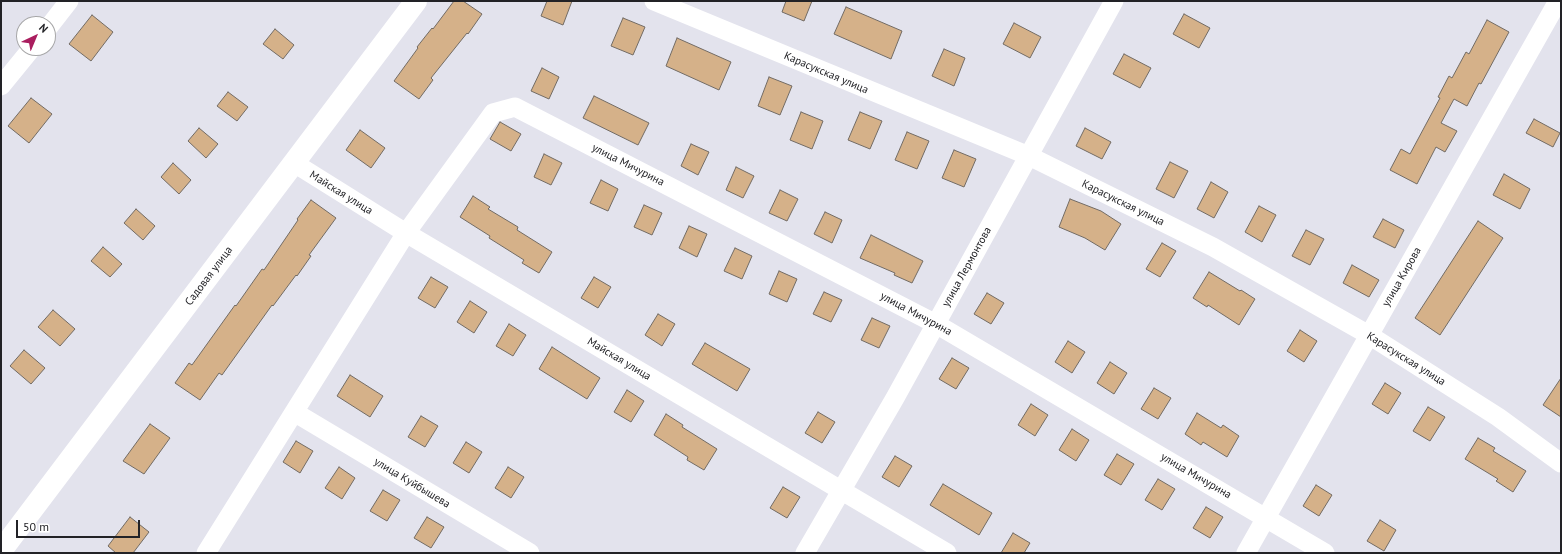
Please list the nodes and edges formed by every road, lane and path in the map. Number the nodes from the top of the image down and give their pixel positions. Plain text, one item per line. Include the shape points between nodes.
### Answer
1 (70, 1) edge
2 (416, 1) edge
3 (654, 1) edge
4 (1114, 1) edge
5 (1558, 1) edge
6 (56, 18) edge
7 (25, 56) edge
8 (1, 86) edge
9 (1029, 156) junction
10 (294, 164) junction
11 (406, 233) junction
12 (936, 324) junction
13 (1369, 335) junction
14 (294, 412) junction
15 (1561, 464) edge
16 (841, 491) junction
17 (1266, 517) junction
18 (1, 551) edge
19 (206, 553) edge
20 (530, 553) edge
21 (805, 553) edge
22 (947, 553) edge
23 (1246, 553) edge
24 (1325, 553) edge

1 - 6 street
2 - 10 street, Садовая улица
3 - 9 street, Карасукская улица
4 - 9 street, улица Лермонтова
5 - 13 street, улица Кирова
7 - 8 street
9 - 12 street, улица Лермонтова
9 - 13 street, Карасукская улица via 1213,247
10 - 11 street, Майская улица
10 - 18 street, Садовая улица
11 - 12 street, улица Мичурина via 493,113 515,107
11 - 14 street
11 - 16 street, Майская улица
12 - 16 street, улица Лермонтова
12 - 17 street, улица Мичурина
13 - 15 street, Карасукская улица via 1498,417
13 - 17 street, улица Кирова
14 - 19 street
14 - 20 street, улица Куйбышева
16 - 21 street, улица Лермонтова
16 - 22 street, Майская улица
17 - 23 street, улица Кирова
17 - 24 street, улица Мичурина

